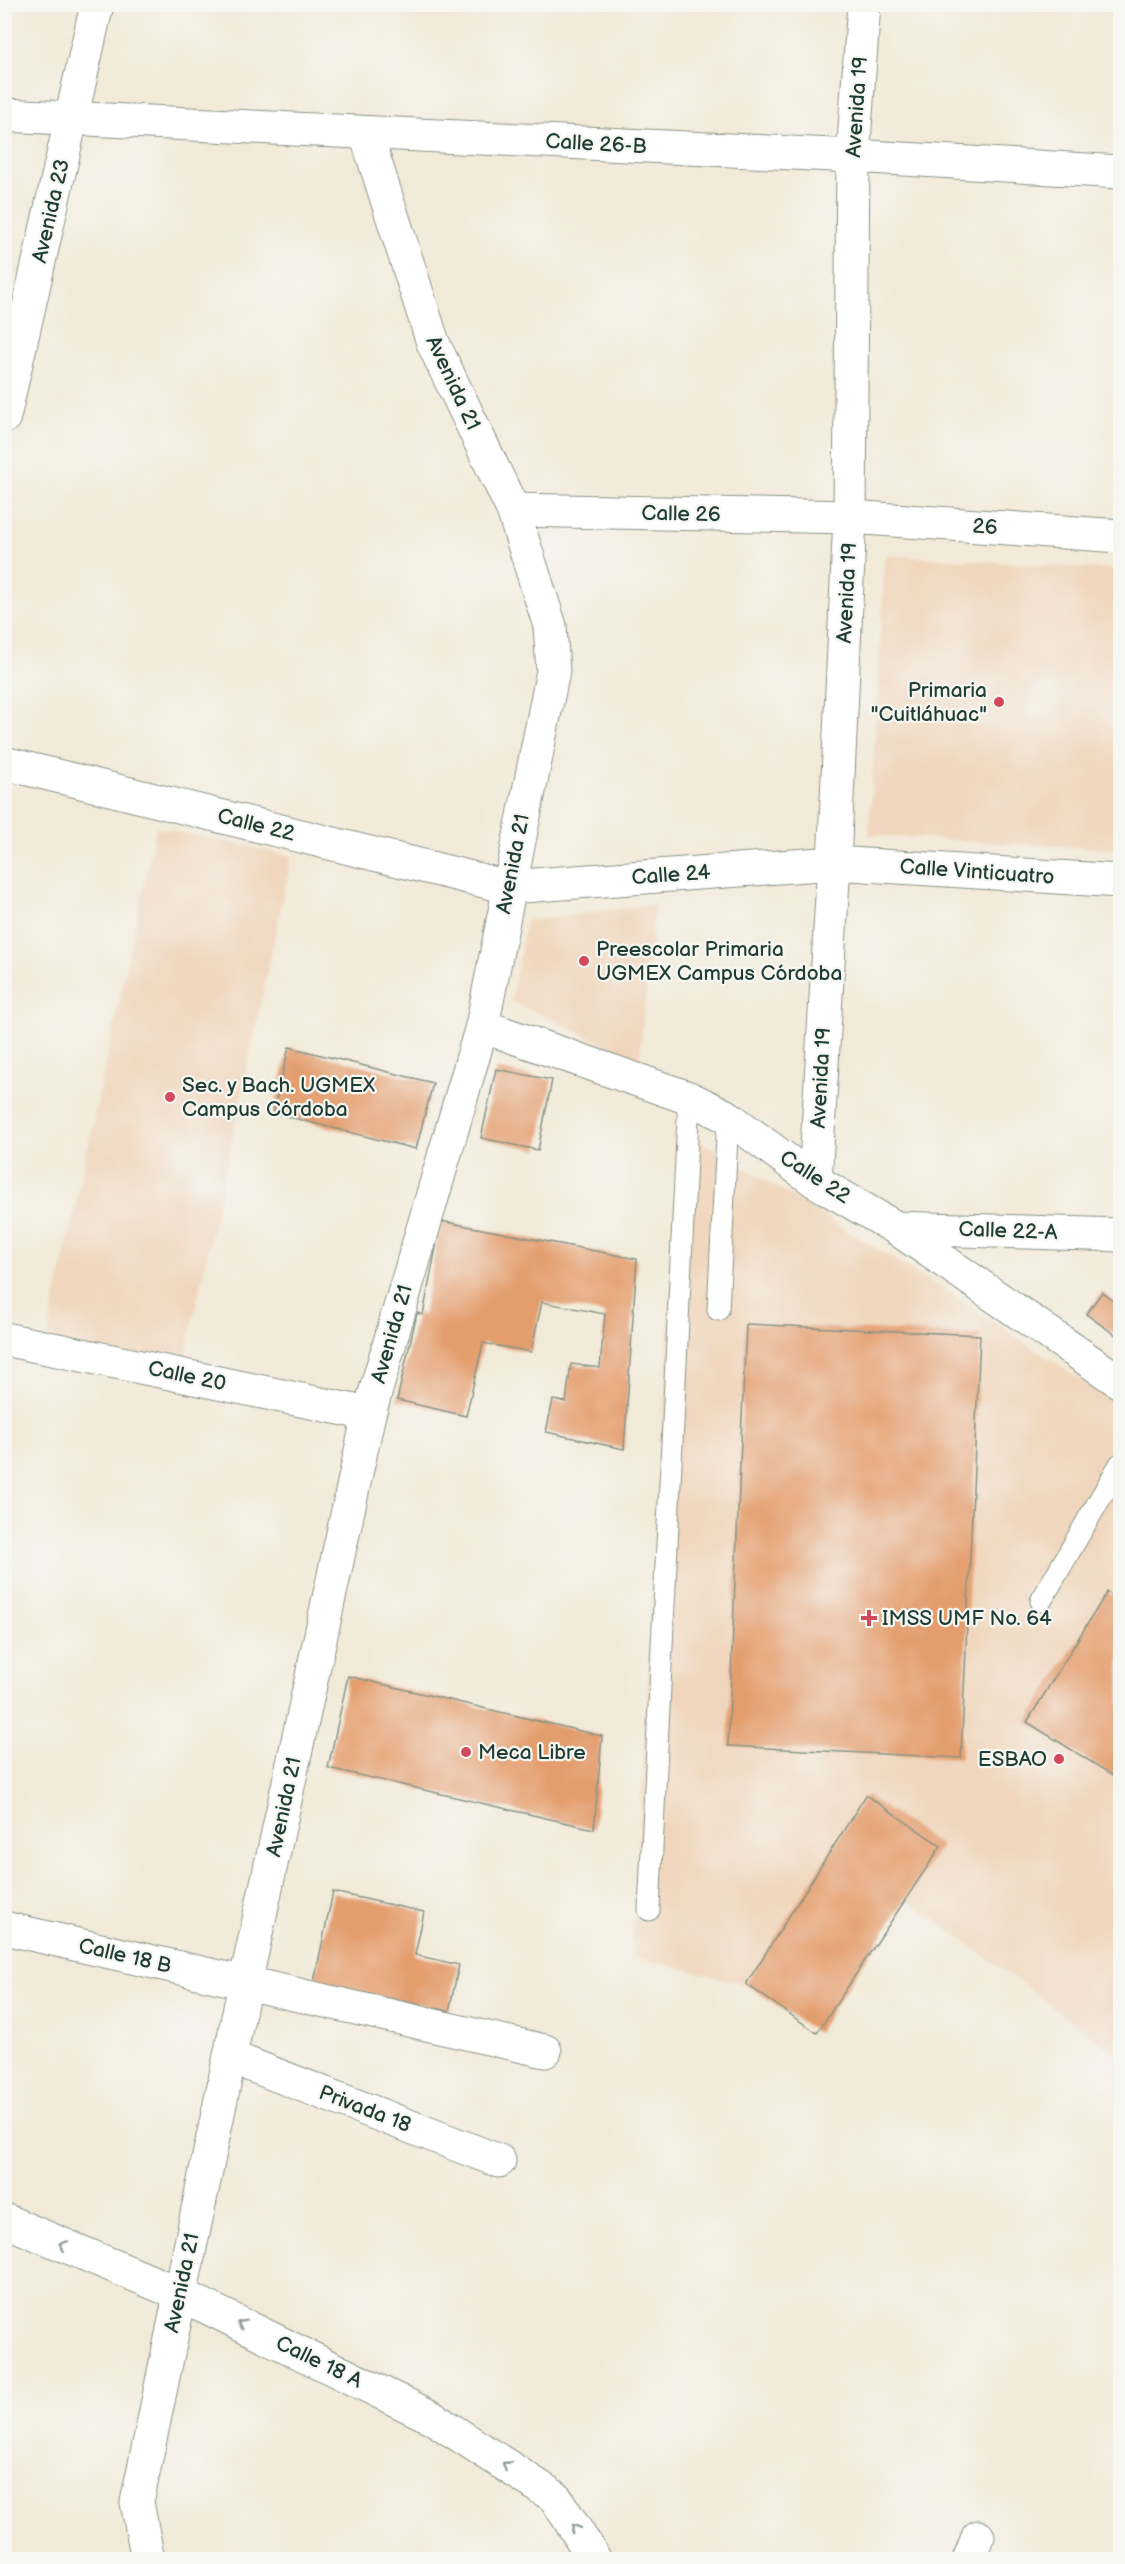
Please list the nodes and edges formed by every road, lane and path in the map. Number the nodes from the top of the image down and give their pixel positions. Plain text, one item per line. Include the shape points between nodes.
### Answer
1 (97, 4) edge
2 (864, 4) edge
3 (4, 115) edge
4 (72, 117) junction
5 (366, 134) junction
6 (853, 156) junction
7 (1120, 172) edge
8 (4, 417) edge
9 (513, 510) junction
10 (850, 517) junction
11 (1120, 536) edge
12 (4, 763) edge
13 (834, 863) junction
14 (1120, 881) edge
15 (508, 887) junction
16 (482, 1026) junction
17 (689, 1098) junction
18 (728, 1117) junction
19 (815, 1181) junction
20 (896, 1228) junction
21 (1120, 1235) edge
22 (718, 1310) dead end
23 (4, 1339) edge
24 (1120, 1382) edge
25 (369, 1414) junction
26 (1120, 1464) edge
27 (1041, 1601) dead end
28 (649, 1910) dead end
29 (4, 1928) edge
30 (245, 1984) junction
31 (545, 2051) dead end
32 (230, 2057) junction
33 (499, 2161) dead end
34 (4, 2220) edge
35 (180, 2294) junction
36 (148, 2559) edge
37 (594, 2559) edge

1 - 4 street, Avenida 23
2 - 6 street, Avenida 19
3 - 4 street, Calle 26-B
4 - 5 street, Calle 26-B
4 - 8 street, Avenida 23
5 - 6 street, Calle 26-B
5 - 9 street, Avenida 21 via 433,343
6 - 7 street, Calle 26-B
6 - 10 street, Avenida 19
9 - 10 street, Calle 26
9 - 15 street, Avenida 21 via 550,626 553,671
10 - 11 street, 26
10 - 13 street, Avenida 19
12 - 15 street, Calle 22
13 - 14 street, Calle Vinticuatro
13 - 15 street, Calle 24
13 - 19 street, Avenida 19
15 - 16 street, Avenida 21
16 - 17 street, Calle 22
16 - 25 street, Avenida 21
17 - 18 street, Calle 22
17 - 28 lane
18 - 19 street, Calle 22
18 - 22 lane
19 - 20 street, Calle 22
20 - 21 street, Calle 22-A
20 - 24 street, Calle 22
23 - 25 street, Calle 20
25 - 30 street, Avenida 21
26 - 27 lane
29 - 30 street, Calle 18 B
30 - 31 street, Calle 18 B
30 - 32 street, Avenida 21
32 - 33 street, Privada 18
32 - 35 street, Avenida 21
35 -> 34 street, Calle 18 A
35 - 36 street, Avenida 21 via 137,2502
37 -> 35 street, Calle 18 A via 555,2497 431,2417

